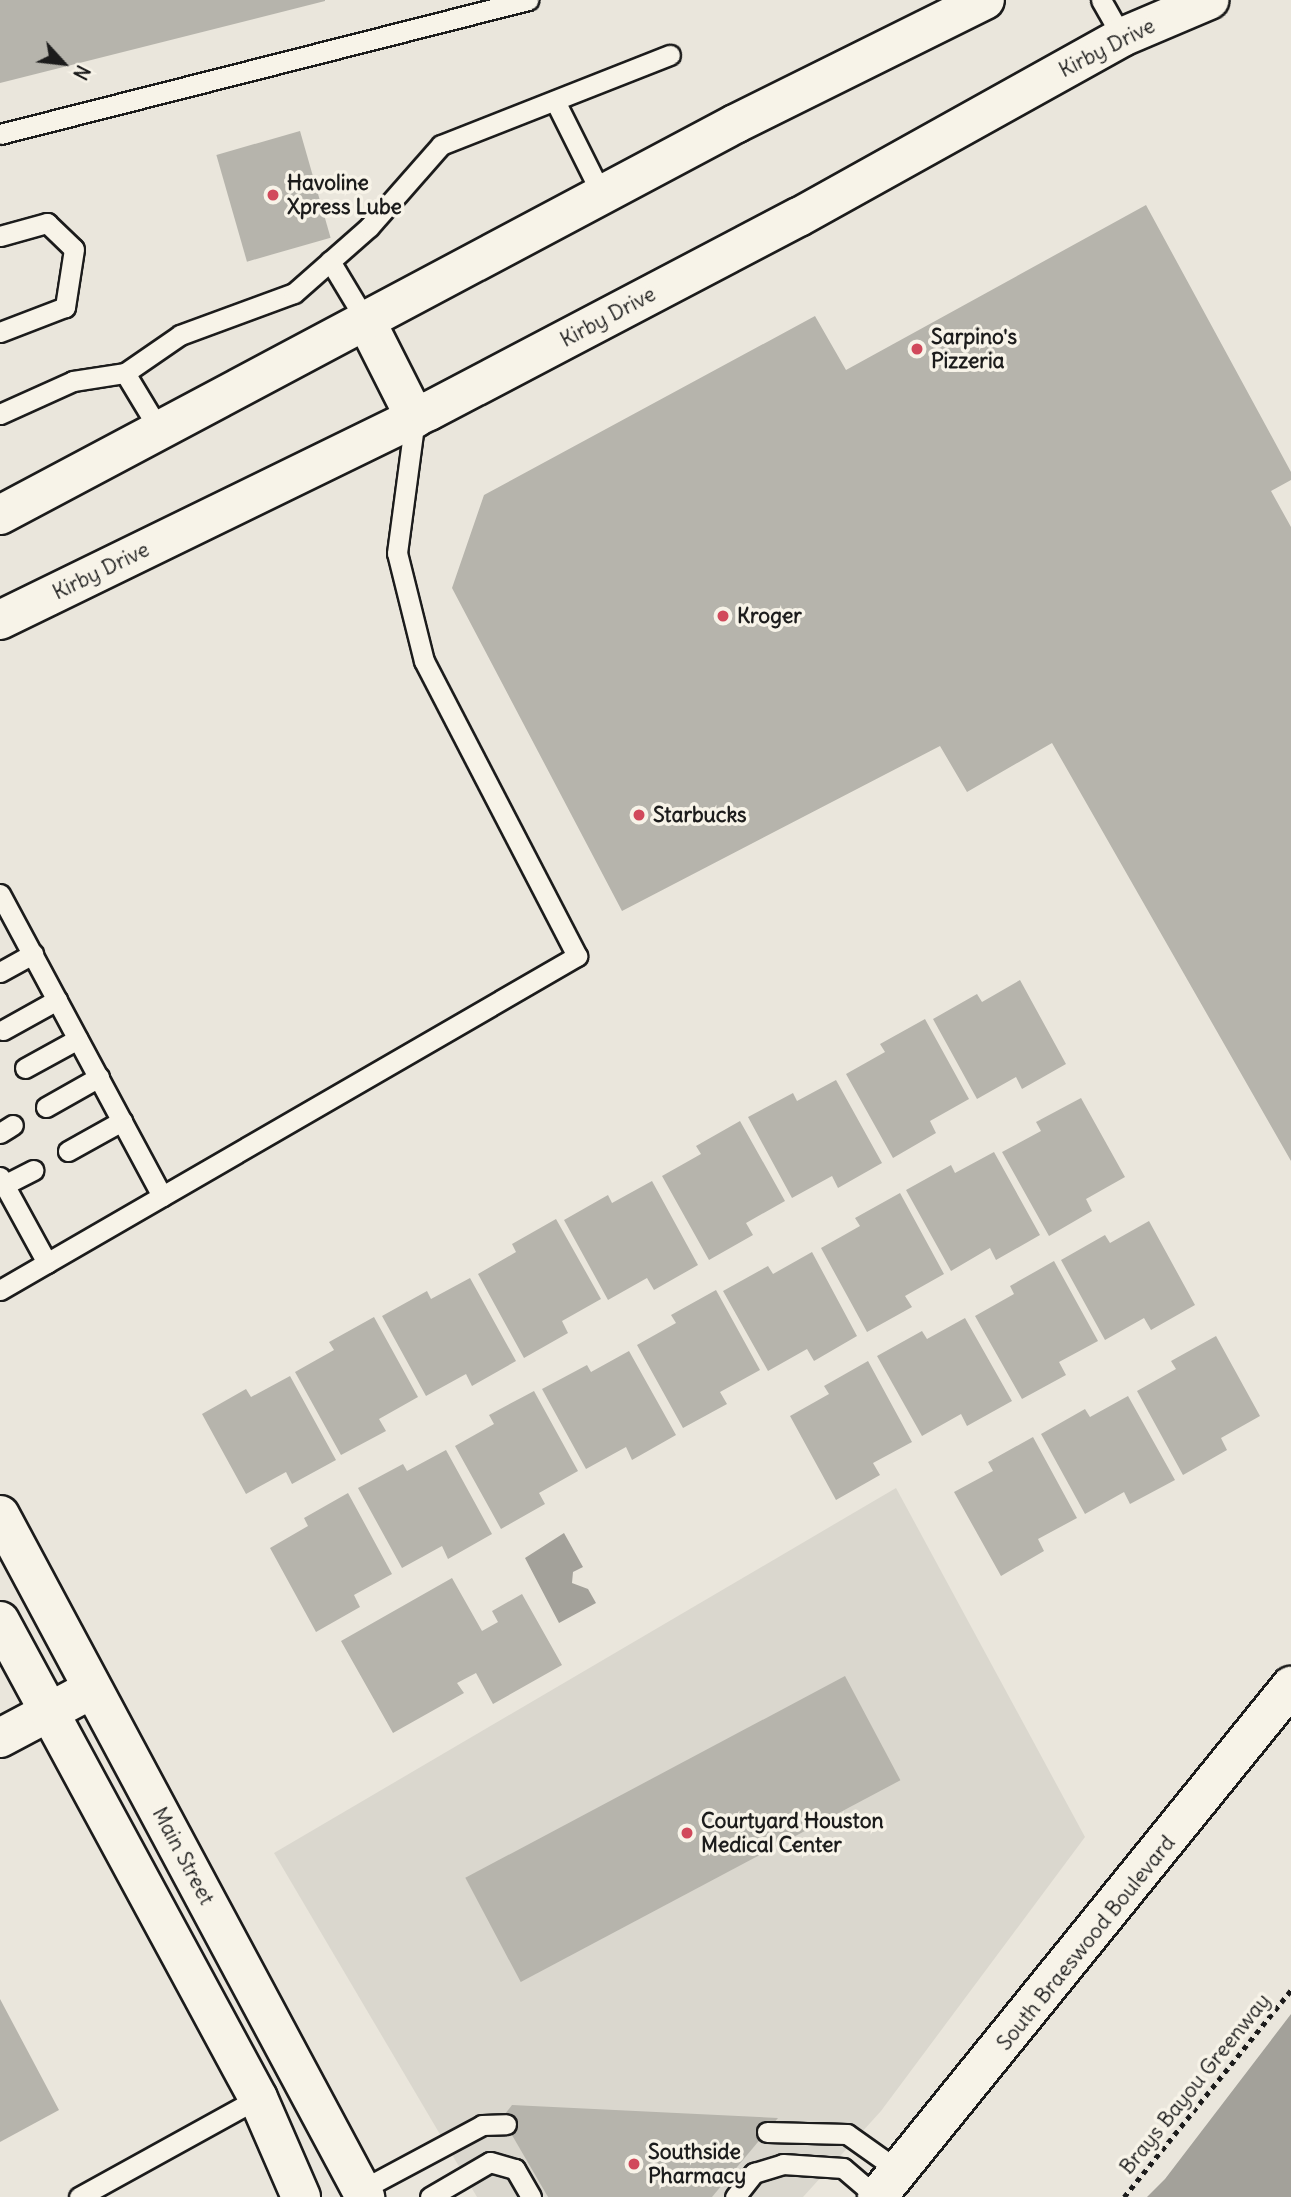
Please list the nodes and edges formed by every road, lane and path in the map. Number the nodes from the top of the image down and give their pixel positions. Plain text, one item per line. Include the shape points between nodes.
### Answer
1 (528, 0) edge
2 (985, 0) edge
3 (1101, 0) edge
4 (1209, 0) edge
5 (1122, 37) junction
6 (670, 55) dead end
7 (555, 101) junction
8 (0, 134) edge
9 (602, 195) junction
10 (0, 236) edge
11 (330, 261) junction
12 (366, 321) junction
13 (0, 332) edge
14 (125, 373) junction
15 (0, 414) edge
16 (415, 418) junction
17 (160, 431) junction
18 (0, 515) edge
19 (0, 620) edge
20 (0, 894) edge
21 (33, 954) junction
22 (0, 972) edge
23 (57, 1000) junction
24 (3, 1030) dead end
25 (78, 1039) junction
26 (25, 1068) dead end
27 (99, 1077) junction
28 (46, 1107) dead end
29 (122, 1121) junction
30 (68, 1151) dead end
31 (33, 1170) dead end
32 (2, 1181) edge
33 (162, 1196) junction
34 (47, 1264) junction
35 (0, 1290) edge
36 (0, 1516) edge
37 (0, 1622) edge
38 (1291, 1686) edge
39 (92, 1689) junction
40 (49, 1712) junction
41 (0, 1738) edge
42 (1291, 1990) edge
43 (258, 2098) junction
44 (506, 2124) dead end
45 (766, 2132) dead end
46 (885, 2188) edge
47 (363, 2193) edge
48 (79, 2197) edge
49 (300, 2197) edge
50 (430, 2197) edge
51 (531, 2197) edge
52 (735, 2197) edge
53 (1124, 2197) edge

1 - 8 lane
2 - 9 main road
3 - 5 lane
4 - 5 main road, Kirby Drive
5 - 16 main road, Kirby Drive via 799,217
6 - 7 lane
7 - 9 lane
7 - 11 lane via 441,145 369,227
9 - 12 main road
10 - 13 lane via 47,223 74,249 65,307
11 - 12 lane
11 - 14 lane via 294,293 180,335
12 - 16 main road
12 - 17 main road
14 - 15 lane via 73,382
14 - 17 lane
16 - 19 main road, Kirby Drive
16 - 33 lane via 397,553 424,661 577,956
17 - 18 main road
20 - 21 lane
21 - 22 lane
21 - 23 lane
23 - 24 lane
23 - 25 lane
25 - 26 lane
25 - 27 lane
27 - 28 lane
27 - 29 lane
29 - 30 lane
29 - 33 lane
31 - 32 lane
32 - 34 lane
33 - 34 lane
34 - 35 lane
36 - 39 main road, Main Street
37 - 40 main road
38 - 46 main road, South Braeswood Boulevard
39 - 40 main road
39 - 47 main road, Main Street
40 - 41 main road
40 - 43 main road
42 - 53 path, Brays Bayou Greenway
43 - 48 lane
43 - 49 main road
44 - 47 lane via 482,2125
45 - 46 lane via 846,2134
46 - 52 lane via 843,2168 783,2164 754,2173
50 - 51 lane via 490,2162 515,2168

